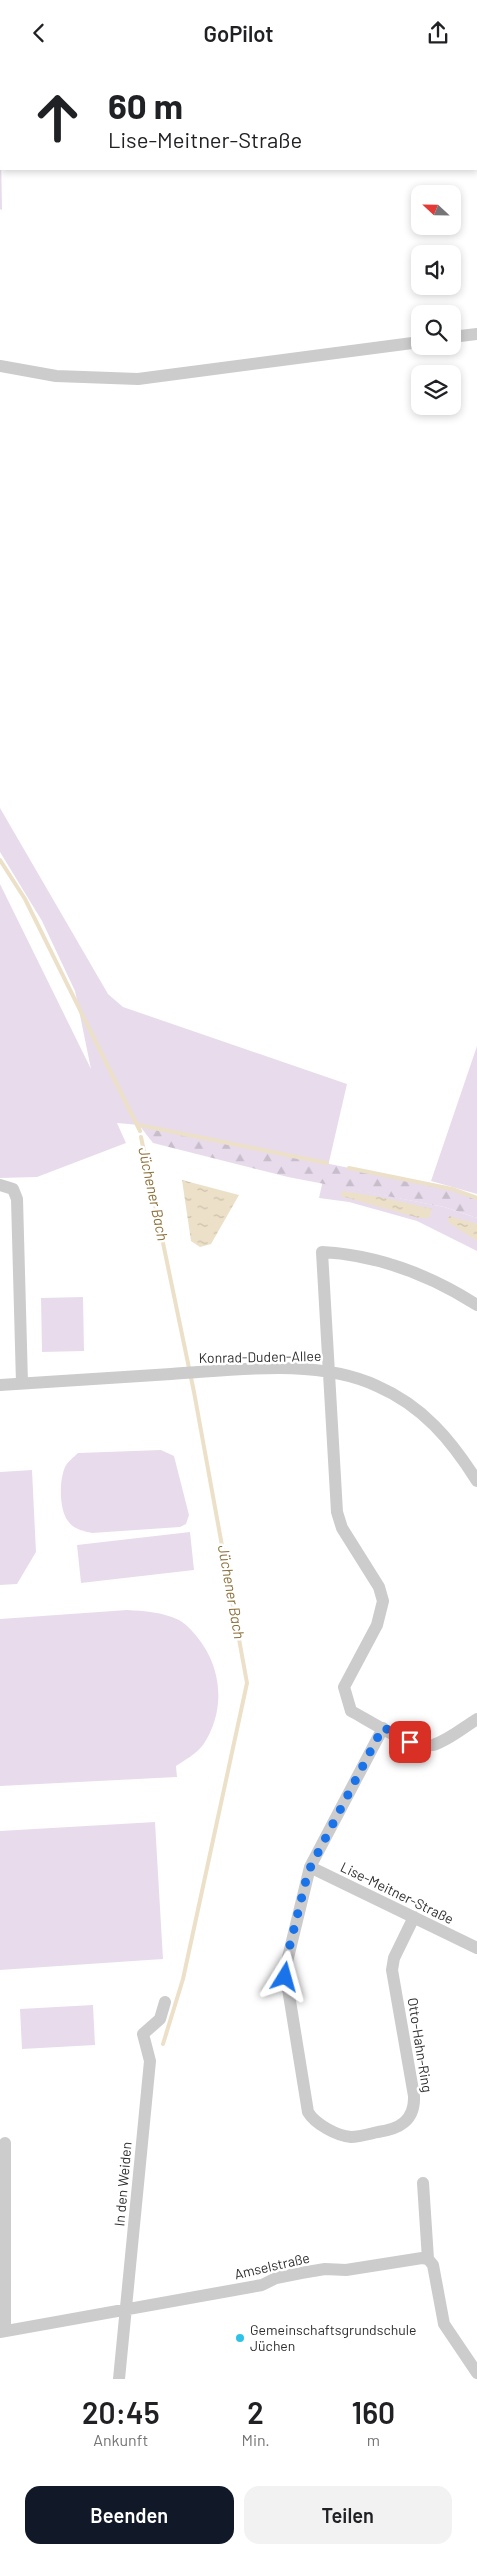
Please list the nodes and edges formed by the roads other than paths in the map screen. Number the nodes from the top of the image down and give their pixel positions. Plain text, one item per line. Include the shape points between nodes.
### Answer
1 (477, 334) edge
2 (461, 336) edge
3 (411, 343) edge
4 (0, 365) edge
5 (0, 1185) edge
6 (477, 1305) edge
7 (330, 1371) junction
8 (22, 1383) junction
9 (0, 1385) edge
10 (477, 1481) edge
11 (477, 1719) edge
12 (383, 1727) junction
13 (310, 1867) junction
14 (414, 1917) junction
15 (477, 1949) edge
16 (165, 2002) dead end
17 (5, 2143) dead end
18 (423, 2183) dead end
19 (428, 2259) junction
20 (126, 2310) junction
21 (2, 2332) edge
22 (477, 2373) edge
23 (119, 2379) edge

1 - 2 street
3 - 4 street via 138,379 56,376
5 - 8 street via 13,1189 17,1199
6 - 7 street via 447,1287 388,1263 359,1255 322,1251
7 - 8 street, Konrad-Duden-Allee via 289,1369
7 - 10 street, Konrad-Duden-Allee via 377,1385 414,1407 446,1437
7 - 12 street via 338,1519 379,1587 383,1601 380,1620 344,1687 351,1711
8 - 9 street, Konrad-Duden-Allee
11 - 12 street via 442,1741 429,1745 415,1743
12 - 13 street
13 - 14 street, Lise-Meitner-Straße
13 - 14 street, Otto-Hahn-Ring via 286,1961 286,1986 308,2112 341,2135 397,2129 412,2112 414,2096 392,1970 394,1958
14 - 15 street, Lise-Meitner-Straße
16 - 20 street, In den Weiden via 160,2019 143,2034 150,2061
17 - 21 street
18 - 19 street
19 - 20 street, Amselstraße via 416,2258 346,2270 317,2270 276,2278 262,2285
19 - 22 street via 434,2269 446,2327
20 - 21 street, Amselstraße
20 - 23 street, In den Weiden

